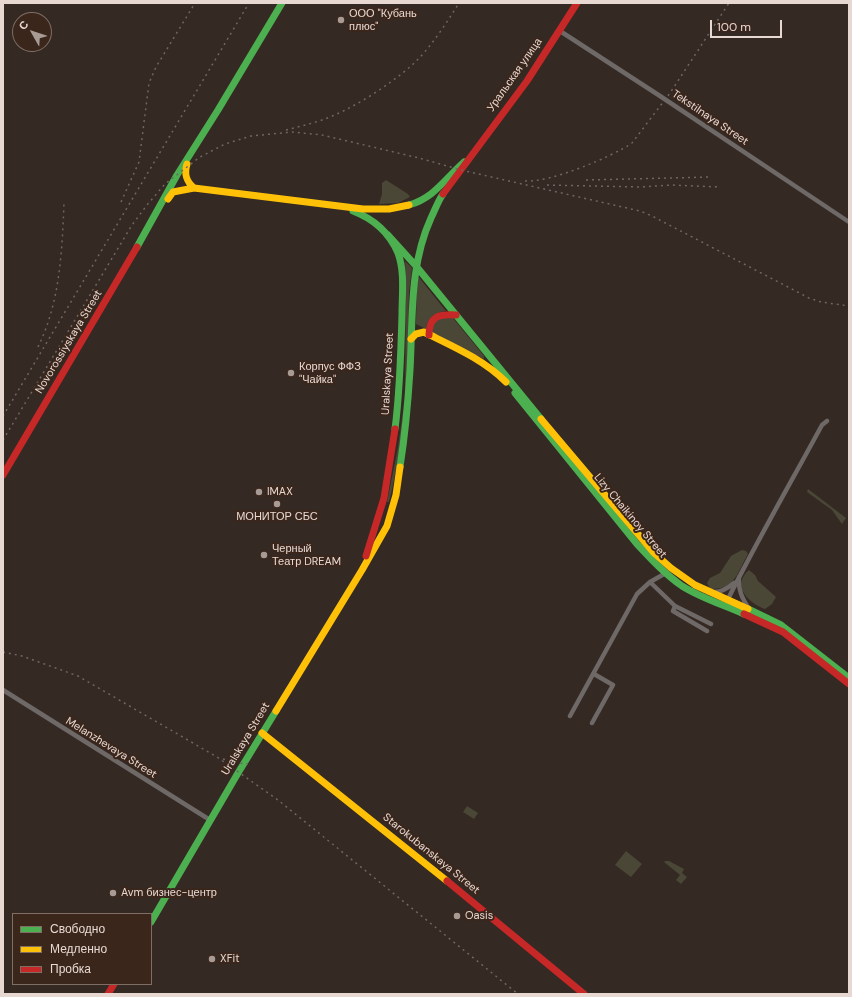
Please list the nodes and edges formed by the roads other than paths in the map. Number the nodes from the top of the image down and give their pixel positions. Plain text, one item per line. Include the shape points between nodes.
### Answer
1 (282, 3) edge
2 (576, 3) edge
3 (559, 31) junction
4 (493, 126) junction
5 (194, 148) junction
6 (194, 188) junction
7 (421, 202) junction
8 (341, 206) junction
9 (434, 210) junction
10 (153, 220) junction
11 (849, 222) edge
12 (388, 235) junction
13 (416, 266) junction
14 (456, 314) junction
15 (429, 335) junction
16 (411, 339) junction
17 (505, 378) junction
18 (408, 391) junction
19 (398, 408) junction
20 (827, 421) dead end
21 (3, 475) edge
22 (395, 500) junction
23 (380, 512) junction
24 (362, 570) junction
25 (666, 573) junction
26 (740, 575) junction
27 (650, 582) junction
28 (703, 589) junction
29 (726, 602) junction
30 (675, 606) junction
31 (749, 609) junction
32 (711, 624) dead end
33 (707, 631) dead end
34 (594, 674) junction
35 (849, 678) edge
36 (849, 684) edge
37 (3, 690) edge
38 (570, 716) dead end
39 (592, 723) dead end
40 (262, 733) junction
41 (210, 820) junction
42 (152, 920) edge
43 (113, 985) edge
44 (108, 994) edge
45 (584, 994) edge

1 - 5 main road, Novorossiyskaya Street
2 - 3 main road
3 - 4 main road via 527,82
3 - 11 street, Tekstilnaya Street
4 - 7 main road, Уральская улица via 469,158
4 - 9 main road, Уральская улица via 448,186
5 - 6 main road via 184,173 186,180
5 - 10 main road, Novorossiyskaya Street
6 - 8 main road, Novorossiyskaya Street
6 - 10 main road, Novorossiyskaya Street via 172,192
7 - 8 main road, Novorossiyskaya Street via 380,210
7 - 9 main road via 428,202
8 - 12 main road, Uralskaya Street via 371,218
9 - 13 main road, Uralskaya Street
10 - 21 main road, Novorossiyskaya Street
12 - 13 main road
12 - 19 main road, Uralskaya Street via 401,262 402,277
13 - 14 main road
13 - 16 main road, Uralskaya Street
14 - 15 main road via 439,315 433,319 429,324
14 - 17 main road
15 - 16 main road via 419,332
15 - 17 main road
16 - 18 main road, Uralskaya Street
17 - 25 main road, Lizy Chaikinoy Street via 644,553
17 - 28 main road, Lizy Chaikinoy Street via 649,548 682,577
18 - 19 main road via 403,404
18 - 22 main road, Uralskaya Street
19 - 23 main road, Uralskaya Street via 386,490
20 - 26 street
22 - 23 main road via 386,510
22 - 24 main road, Uralskaya Street via 387,526
23 - 24 main road, Uralskaya Street
24 - 40 main road, Uralskaya Street
25 - 27 street
25 - 29 main road, Lizy Chaikinoy Street via 683,586
26 - 28 street via 724,590 716,592
26 - 29 street
26 - 31 street via 740,594
27 - 30 street
27 - 34 street via 637,594
28 - 29 main road, Lizy Chaikinoy Street
29 - 31 main road, Lizy Chaikinoy Street
29 - 36 main road, Lizy Chaikinoy Street via 783,632
30 - 32 street
30 - 33 street via 673,610
31 - 35 main road, Lizy Chaikinoy Street via 790,630
34 - 38 street
34 - 39 street via 613,685
37 - 41 street, Melanzhevaya Street
40 - 41 main road, Uralskaya Street
40 - 45 main road, Starokubanskaya Street
41 - 42 main road, Uralskaya Street
43 - 44 main road

